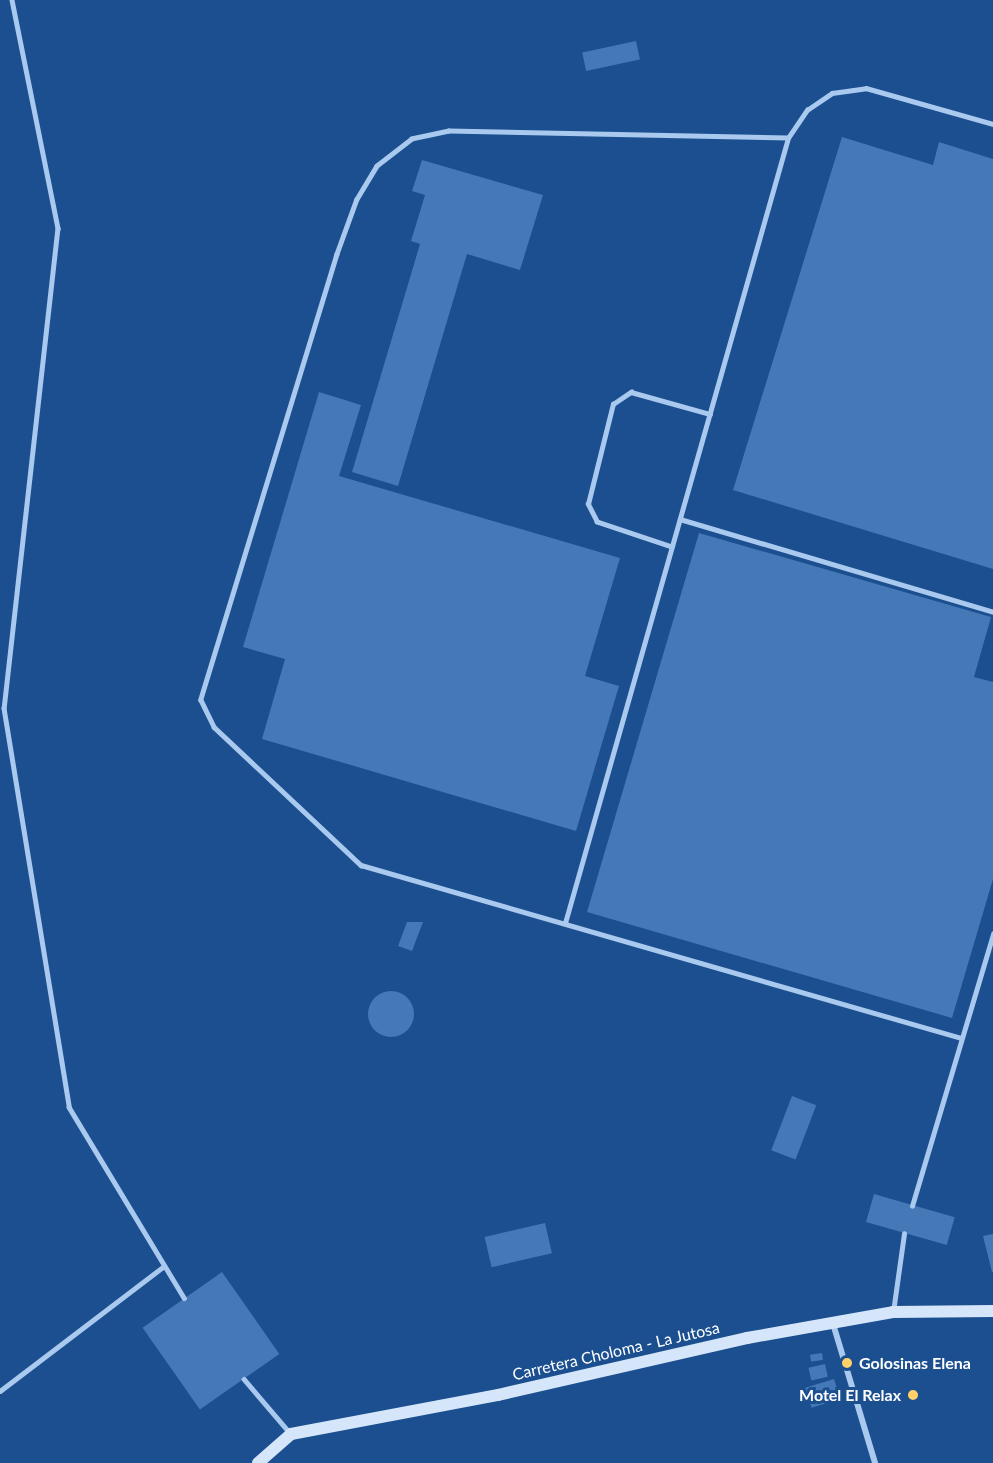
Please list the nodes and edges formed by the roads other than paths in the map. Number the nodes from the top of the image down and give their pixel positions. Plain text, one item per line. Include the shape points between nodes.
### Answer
1 (12, 0) edge
2 (993, 124) edge
3 (788, 138) junction
4 (710, 414) junction
5 (680, 519) junction
6 (672, 547) junction
7 (993, 612) edge
8 (565, 923) junction
9 (993, 934) edge
10 (961, 1038) junction
11 (912, 1206) dead end
12 (904, 1234) dead end
13 (163, 1267) junction
14 (184, 1298) dead end
15 (993, 1311) edge
16 (893, 1312) junction
17 (834, 1327) junction
18 (244, 1379) dead end
19 (0, 1391) edge
20 (291, 1434) junction
21 (258, 1463) edge
22 (875, 1463) edge

1 - 13 lane via 58,228 4,708 69,1107
2 - 3 lane via 866,88 832,93 807,110
3 - 4 lane
3 - 8 lane via 449,131 412,139 377,166 357,199 337,254 201,700 214,727 361,865
4 - 5 lane
4 - 6 lane via 631,392 613,404 588,504 597,522
5 - 6 lane
5 - 7 lane
6 - 8 lane
8 - 10 lane
9 - 10 lane
10 - 11 lane
12 - 16 lane
13 - 14 lane
13 - 19 lane
15 - 16 street, Carretera Choloma - La Jutosa
16 - 17 street, Carretera Choloma - La Jutosa
17 - 20 street, Carretera Choloma - La Jutosa via 747,1338 498,1395
17 - 22 street
18 - 20 lane
20 - 21 street

